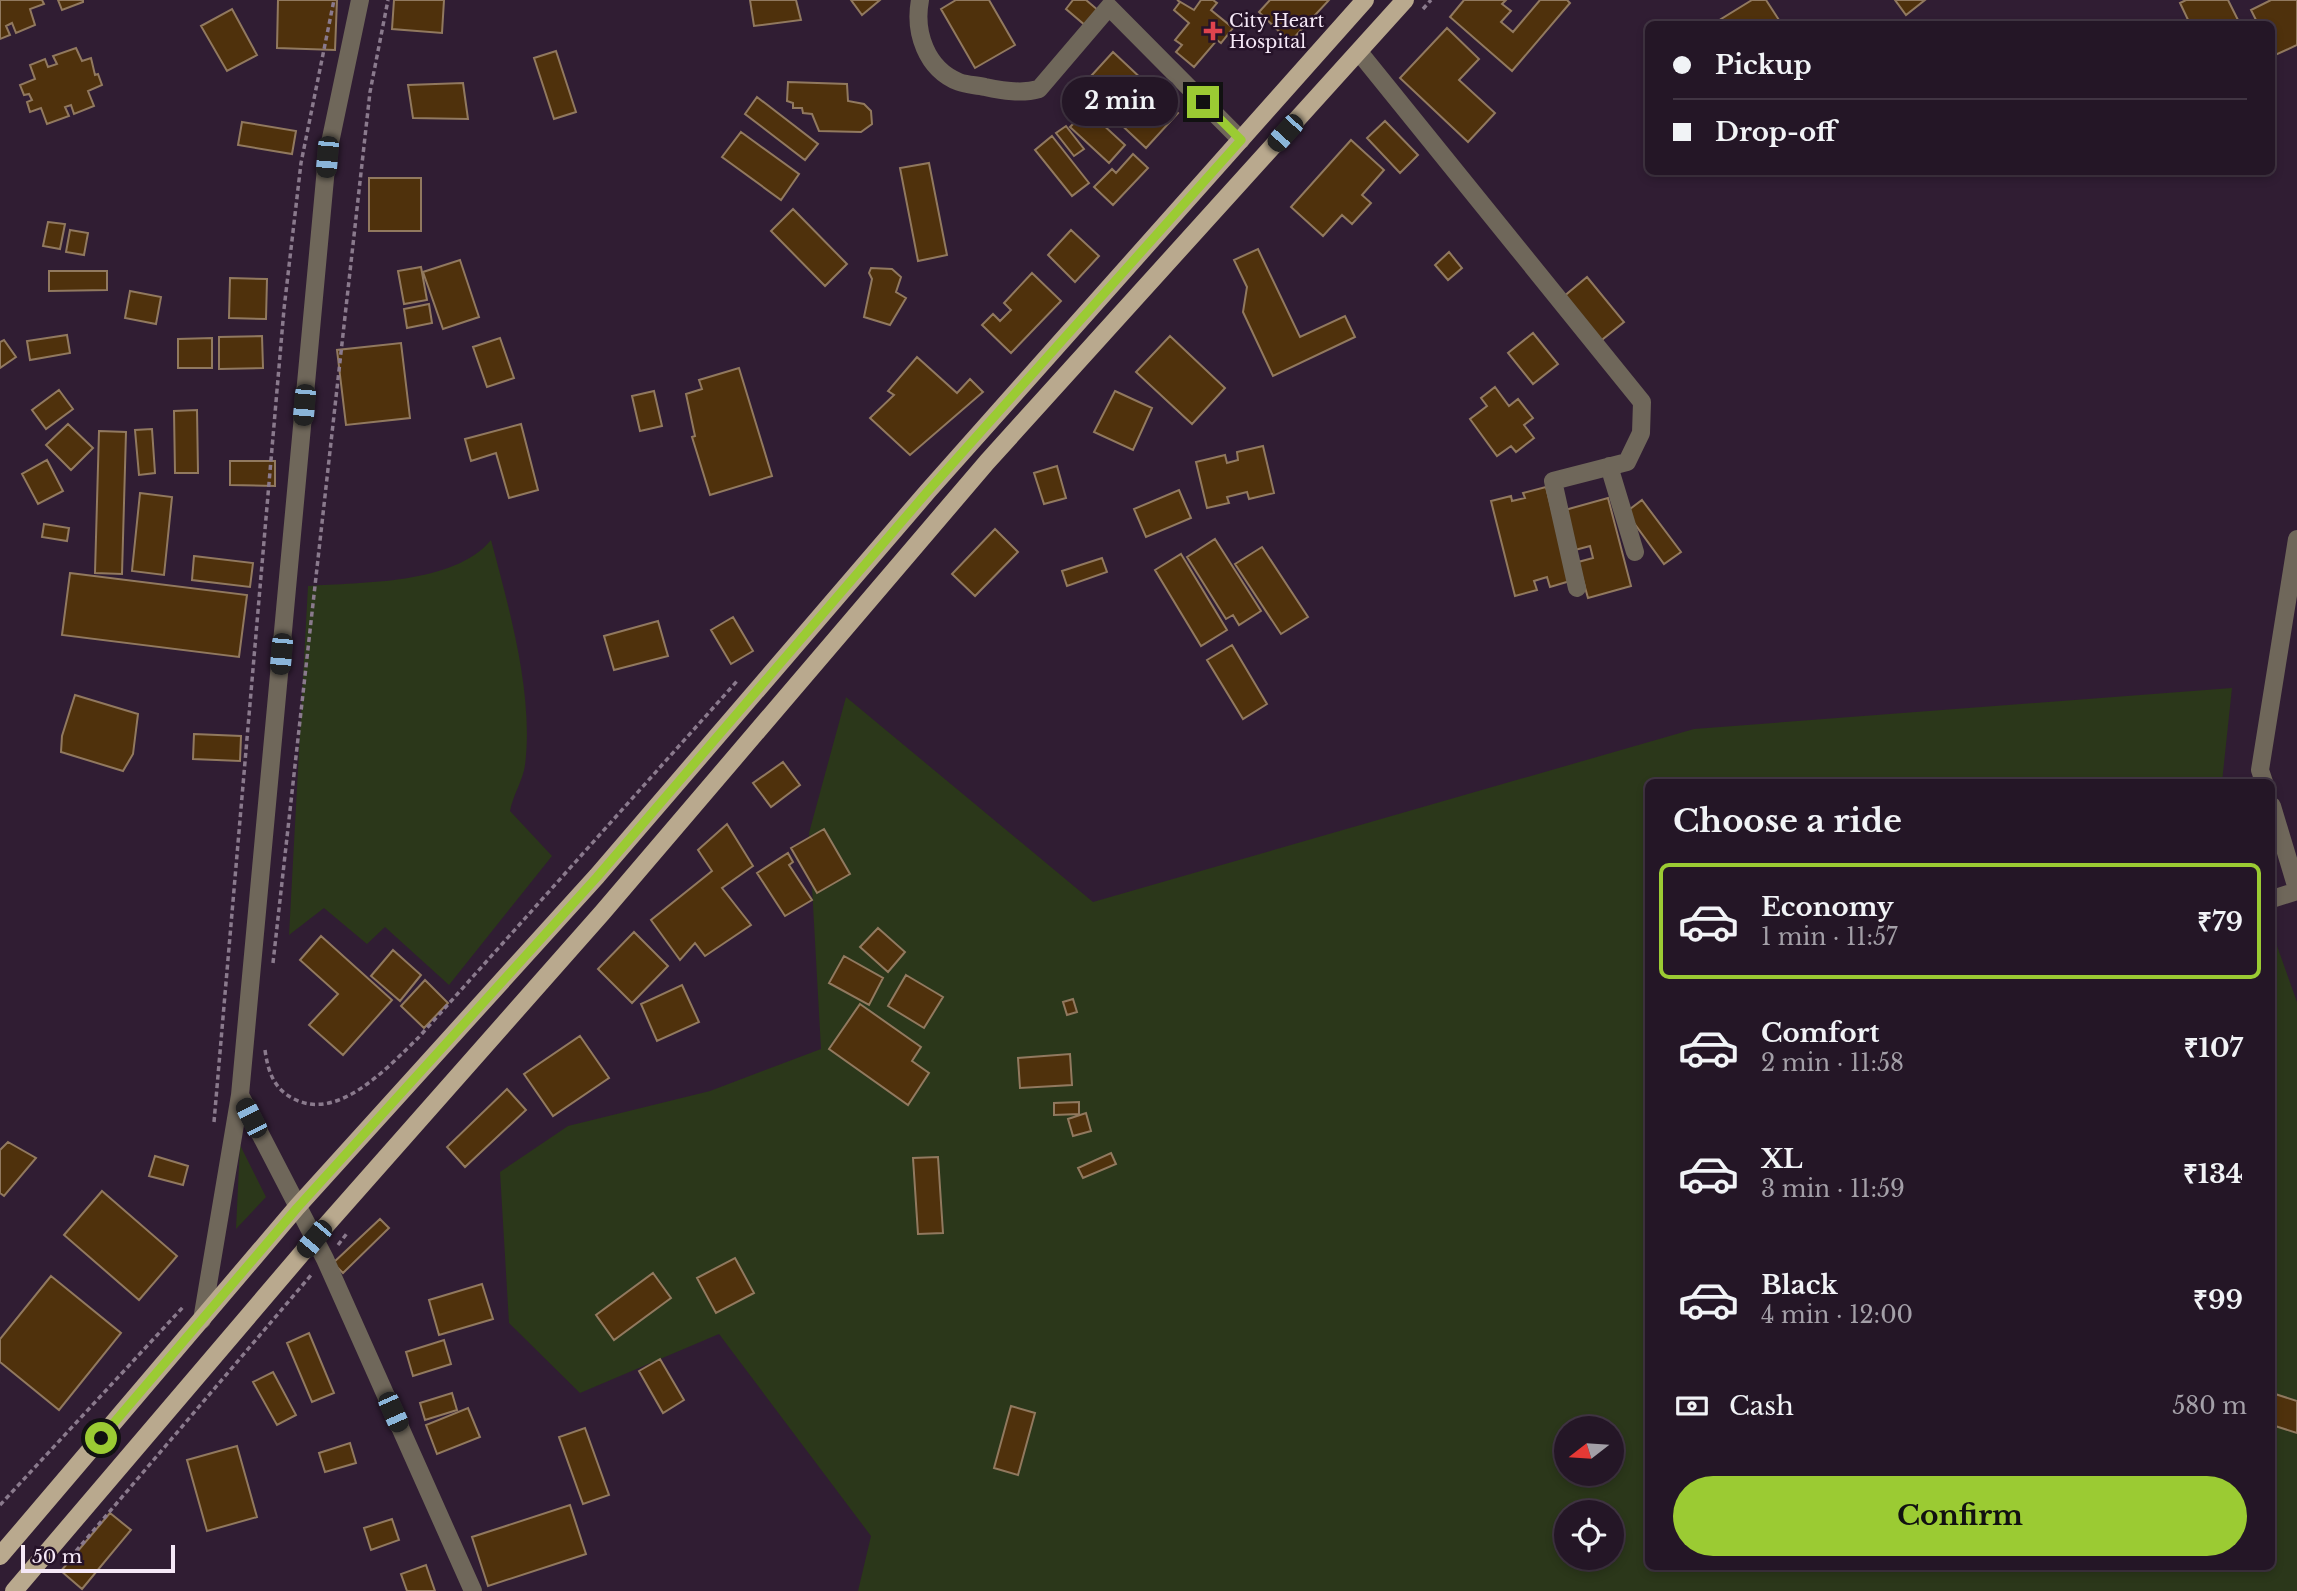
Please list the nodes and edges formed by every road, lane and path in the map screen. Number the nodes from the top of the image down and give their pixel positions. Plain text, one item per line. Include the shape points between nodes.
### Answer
1 (334, 0) edge
2 (360, 0) edge
3 (388, 0) edge
4 (920, 0) edge
5 (1365, 0) edge
6 (1405, 0) edge
7 (1359, 52) junction
8 (1241, 140) junction
9 (1609, 466) junction
10 (2297, 538) edge
11 (1635, 552) dead end
12 (1577, 588) dead end
13 (741, 676) dead end
14 (2263, 779) edge
15 (2275, 816) edge
16 (2297, 890) edge
17 (2275, 899) edge
18 (273, 966) dead end
19 (263, 1040) dead end
20 (240, 1095) junction
21 (214, 1133) dead end
22 (297, 1208) junction
23 (314, 1239) junction
24 (186, 1304) dead end
25 (202, 1321) junction
26 (0, 1505) edge
27 (0, 1556) edge
28 (14, 1591) edge
29 (473, 1591) edge

1 - 21 path via 301,163 284,310
2 - 20 street via 327,157
3 - 18 path via 369,92
4 - 8 street via 921,36 929,59 942,73 960,82 1014,91 1039,89 1110,7
5 - 8 main road
6 - 7 main road
7 - 9 street via 1642,402 1641,433 1627,462
7 - 23 main road via 987,462 602,913
8 - 22 main road via 928,491 597,877
9 - 11 street
9 - 12 street via 1553,481
10 - 14 street via 2260,770
13 - 19 path via 381,1074 338,1100 308,1106 280,1092 268,1070
15 - 16 street
16 - 17 street
20 - 22 street
20 - 25 street
22 - 23 street
22 - 25 main road
23 - 28 main road
23 - 29 street
24 - 26 path
25 - 27 main road

